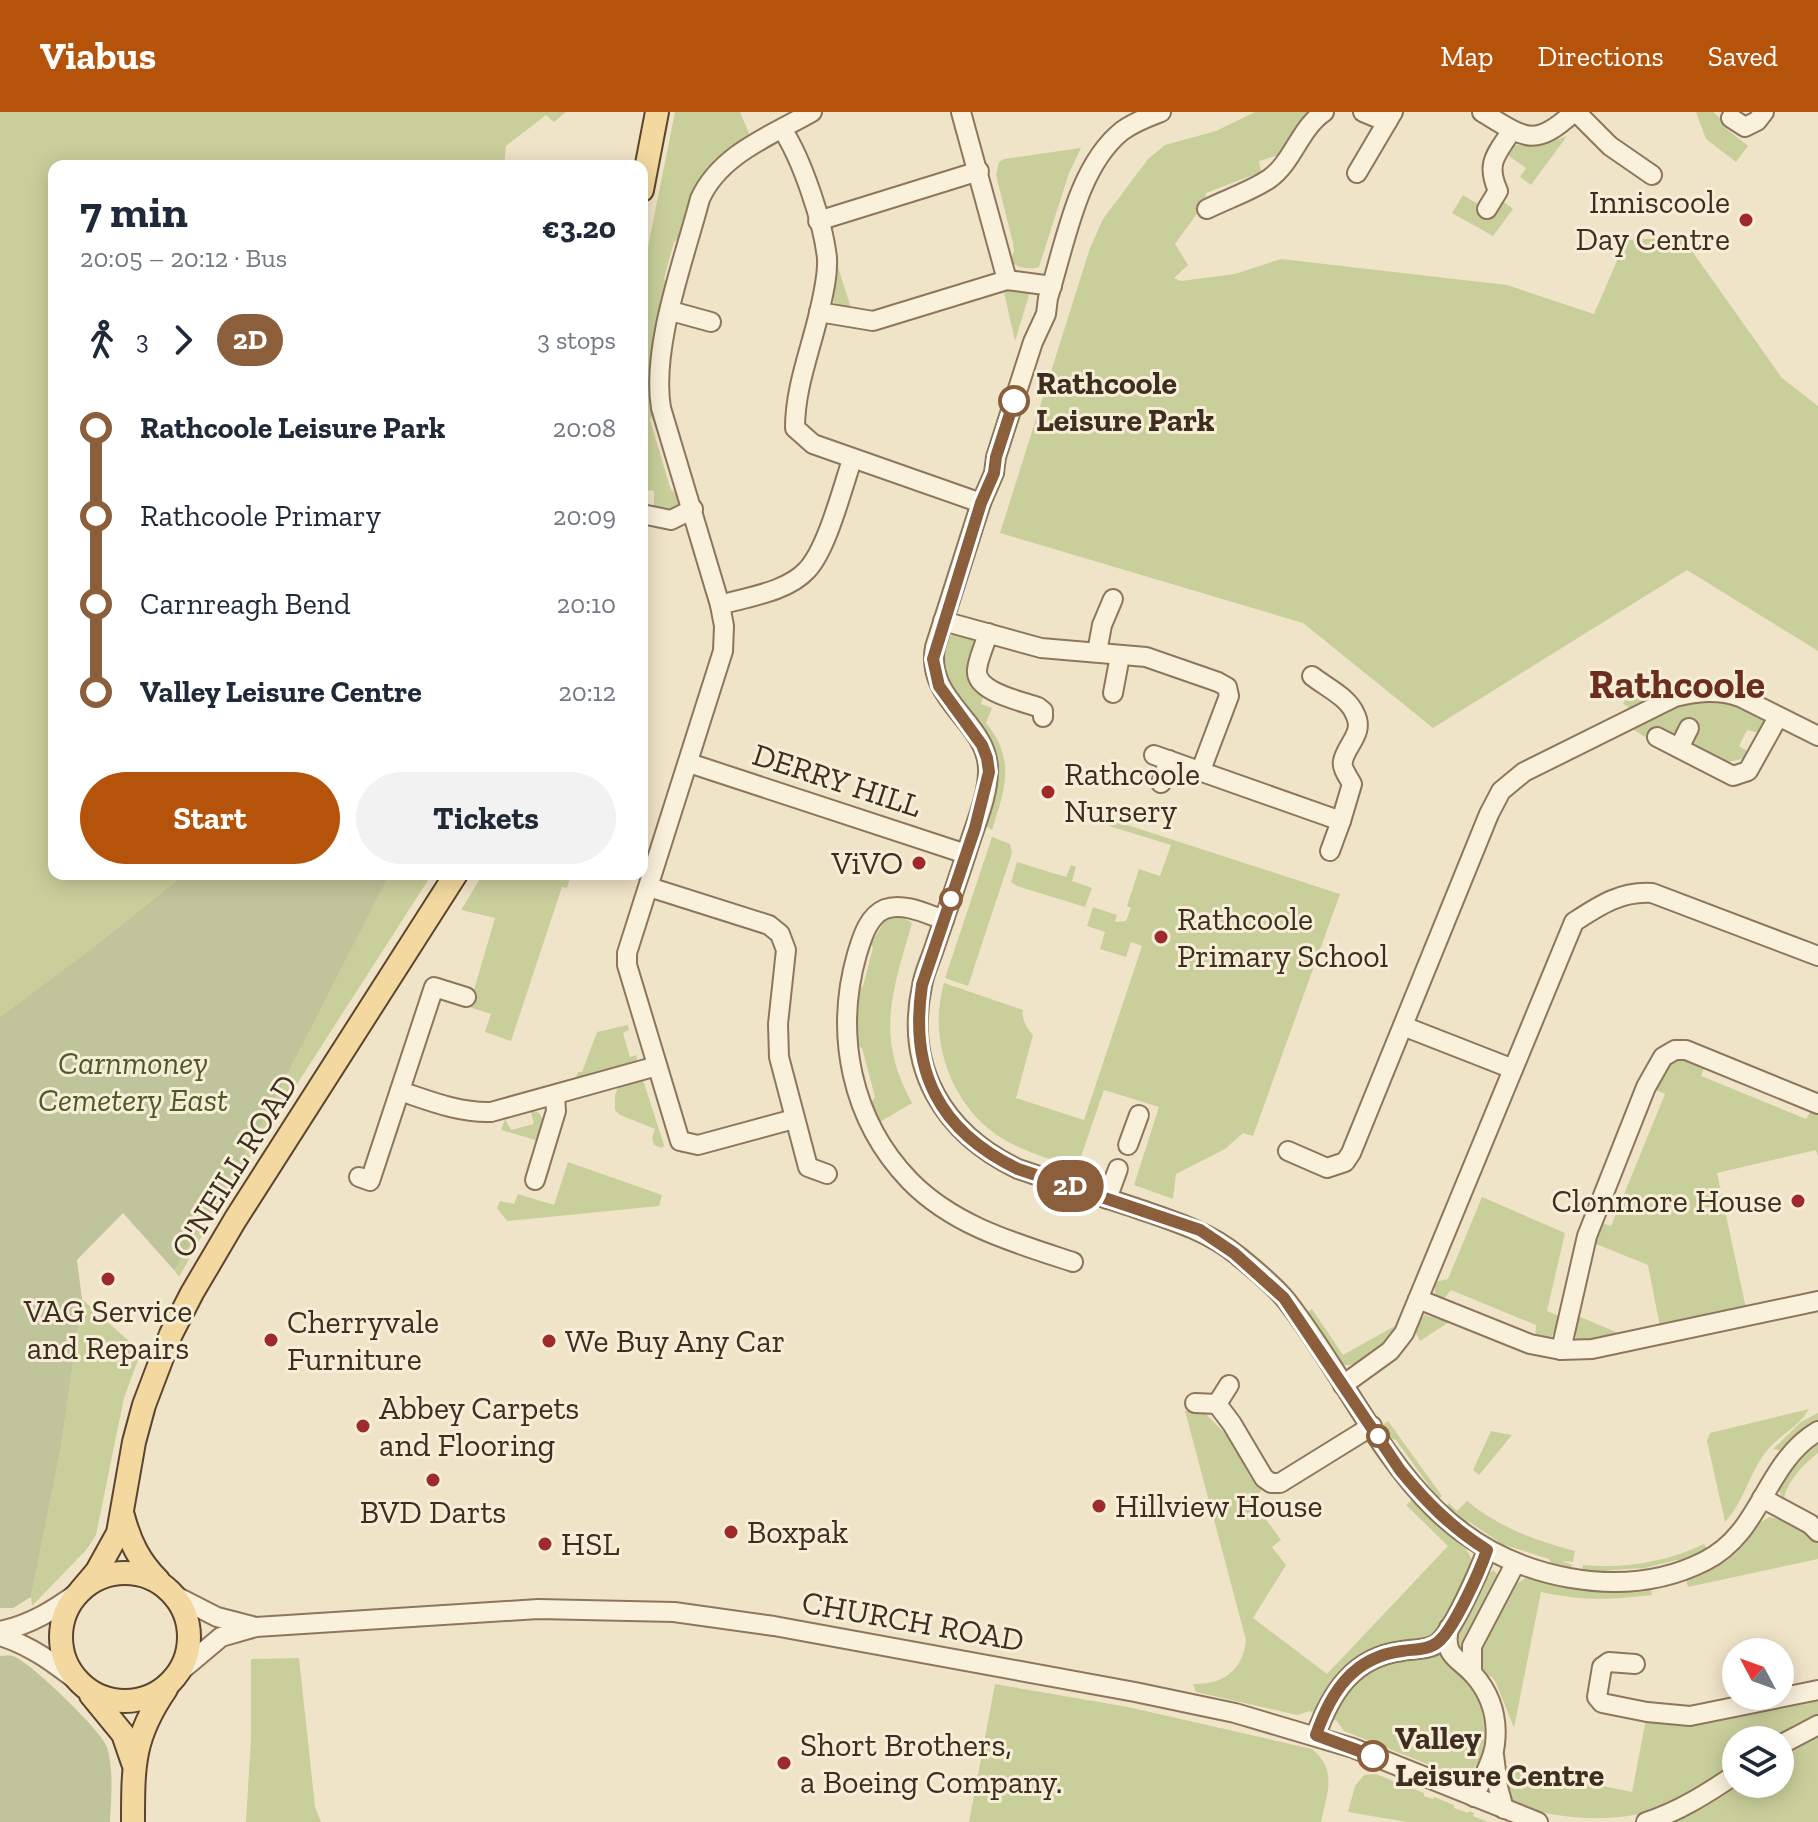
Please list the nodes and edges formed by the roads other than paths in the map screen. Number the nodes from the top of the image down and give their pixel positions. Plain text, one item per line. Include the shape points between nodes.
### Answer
1 (657, 112) edge
2 (961, 112) edge
3 (1161, 112) edge
4 (1324, 112) edge
5 (1363, 112) edge
6 (1482, 112) edge
7 (1575, 112) edge
8 (1764, 112) edge
9 (803, 114) edge
10 (1390, 117) edge
11 (1731, 118) dead end
12 (782, 129) junction
13 (1512, 130) junction
14 (648, 160) edge
15 (979, 171) junction
16 (1357, 173) dead end
17 (1652, 175) dead end
18 (1207, 209) dead end
19 (1487, 209) dead end
20 (818, 221) junction
21 (1007, 280) junction
22 (1052, 286) junction
23 (671, 311) junction
24 (819, 312) junction
25 (711, 322) dead end
26 (852, 460) junction
27 (981, 503) junction
28 (648, 509) edge
29 (693, 509) junction
30 (1113, 599) dead end
31 (720, 605) junction
32 (943, 621) junction
33 (988, 633) junction
34 (1097, 652) junction
35 (1120, 656) junction
36 (1112, 695) dead end
37 (1313, 702) dead end
38 (1043, 717) dead end
39 (1778, 717) junction
40 (1689, 728) dead end
41 (1818, 736) edge
42 (1657, 737) dead end
43 (1679, 748) junction
44 (689, 763) junction
45 (1201, 770) junction
46 (1161, 783) dead end
47 (1341, 821) junction
48 (1330, 851) dead end
49 (966, 854) junction
50 (452, 880) edge
51 (649, 887) junction
52 (944, 920) junction
53 (1818, 956) edge
54 (466, 997) dead end
55 (1403, 1026) junction
56 (657, 1066) junction
57 (1513, 1069) junction
58 (400, 1091) junction
59 (555, 1097) junction
60 (1818, 1104) edge
61 (1139, 1115) dead end
62 (794, 1119) junction
63 (1128, 1145) dead end
64 (1288, 1151) dead end
65 (1118, 1169) dead end
66 (827, 1174) dead end
67 (359, 1177) dead end
68 (535, 1180) dead end
69 (1107, 1199) junction
70 (1063, 1264) dead end
71 (1418, 1299) junction
72 (1818, 1301) edge
73 (1561, 1350) junction
74 (1229, 1385) dead end
75 (1343, 1385) junction
76 (1195, 1403) dead end
77 (1217, 1404) junction
78 (1372, 1426) junction
79 (1818, 1431) edge
80 (1762, 1498) junction
81 (123, 1516) junction
82 (1818, 1532) edge
83 (1487, 1550) junction
84 (1515, 1564) junction
85 (168, 1589) junction
86 (80, 1590) junction
87 (256, 1627) junction
88 (1449, 1628) junction
89 (0, 1634) edge
90 (1635, 1664) dead end
91 (1472, 1673) junction
92 (174, 1678) junction
93 (82, 1685) junction
94 (1818, 1690) edge
95 (1818, 1725) edge
96 (1316, 1735) junction
97 (1794, 1738) edge
98 (1493, 1753) junction
99 (134, 1764) junction
100 (1722, 1784) edge
101 (1474, 1797) junction
102 (1504, 1809) junction
103 (133, 1822) edge
104 (1538, 1822) edge
105 (1646, 1822) edge

1 - 14 main road
2 - 15 street
3 - 22 street via 1125,129 1100,155 1081,191
4 - 18 street via 1270,178
5 - 10 street
6 - 13 street
7 - 13 street via 1553,131 1533,137
7 - 17 street via 1610,146
8 - 11 street via 1745,127
9 - 12 street
10 - 16 street
12 - 20 street via 800,163
12 - 23 street via 722,166 706,185
13 - 19 street via 1492,162 1498,191
15 - 20 street
15 - 21 street
20 - 24 street via 827,256
21 - 22 street
21 - 24 street via 873,321
22 - 27 street
23 - 25 street
23 - 29 street via 658,390
24 - 26 street via 795,403 795,428 813,444
26 - 27 street
26 - 31 street via 819,555 806,572 784,585
27 - 32 street
28 - 29 street via 671,520
29 - 31 street
30 - 34 street
31 - 44 street via 723,651
32 - 33 street
32 - 49 street via 934,672 982,745 989,772
33 - 34 street via 1041,648
33 - 38 street via 978,667 981,681 993,692 1038,707
34 - 35 street
35 - 36 street
35 - 45 street via 1146,657 1227,687 1229,696
37 - 47 street via 1319,681 1356,714 1358,725 1342,766 1352,784
39 - 41 street
39 - 43 street via 1748,771 1740,775
39 - 55 street via 1730,694 1702,691 1675,697 1524,772 1508,785 1489,814
40 - 43 street
42 - 43 street
44 - 49 street, DERRY HILL
44 - 51 street
45 - 46 street via 1162,758
45 - 47 street
47 - 48 street
49 - 52 street
50 - 81 main road, O'NEILL ROAD via 192,1293 144,1405
51 - 56 street via 627,965
51 - 62 street via 769,925 780,934 786,950 779,1057
52 - 69 street via 918,1010 918,1042 935,1095 960,1130 990,1155
52 - 70 street via 901,907 872,918 862,938 847,1004 849,1066 872,1130 911,1182 978,1229
53 - 57 street via 1652,893 1608,900 1574,922
54 - 58 street via 434,987
55 - 57 street
55 - 64 street via 1345,1162 1327,1168
56 - 59 street
56 - 62 street via 680,1141 688,1145
57 - 71 street
58 - 59 street via 472,1112
58 - 67 street via 370,1181
59 - 68 street via 556,1111
60 - 73 street via 1686,1050 1663,1057 1587,1236
61 - 63 street
62 - 66 street via 808,1167
65 - 69 street
69 - 75 street via 1200,1230 1234,1253 1284,1298
71 - 73 street via 1530,1344
71 - 75 street via 1397,1345
72 - 73 street via 1592,1349
74 - 77 street
75 - 78 street
76 - 77 street
77 - 78 street via 1271,1483 1296,1474
78 - 83 street via 1433,1510
79 - 80 street via 1783,1461
80 - 82 street
80 - 84 street via 1732,1542 1677,1573 1602,1584
81 - 85 main road, O'NEILL ROAD via 140,1561
81 - 86 main road, O'NEILL ROAD via 97,1571
83 - 84 street
83 - 88 street
84 - 91 street via 1472,1646
85 - 86 main road via 135,1573 120,1573
85 - 87 street, CHURCH ROAD via 217,1617
85 - 92 main road via 182,1607 189,1634
86 - 89 street via 44,1615
86 - 93 main road via 61,1630 64,1660
87 - 92 street, CHURCH ROAD via 221,1637
87 - 96 street, CHURCH ROAD via 538,1609 674,1612 1135,1692
88 - 91 street via 1446,1642 1451,1655
88 - 96 street via 1437,1643 1386,1653 1352,1671 1340,1684
89 - 93 street via 48,1658
90 - 94 street via 1605,1663 1599,1671 1597,1697 1602,1703 1690,1716
91 - 98 street via 1494,1712
92 - 93 main road via 135,1701 107,1699
92 - 99 main road via 138,1741
93 - 99 main road via 123,1734
95 - 97 street
96 - 101 street, CHURCH ROAD
98 - 101 street
98 - 102 street
99 - 103 main road
100 - 105 street
101 - 102 street, CHURCH ROAD
102 - 104 street, CHURCH ROAD

